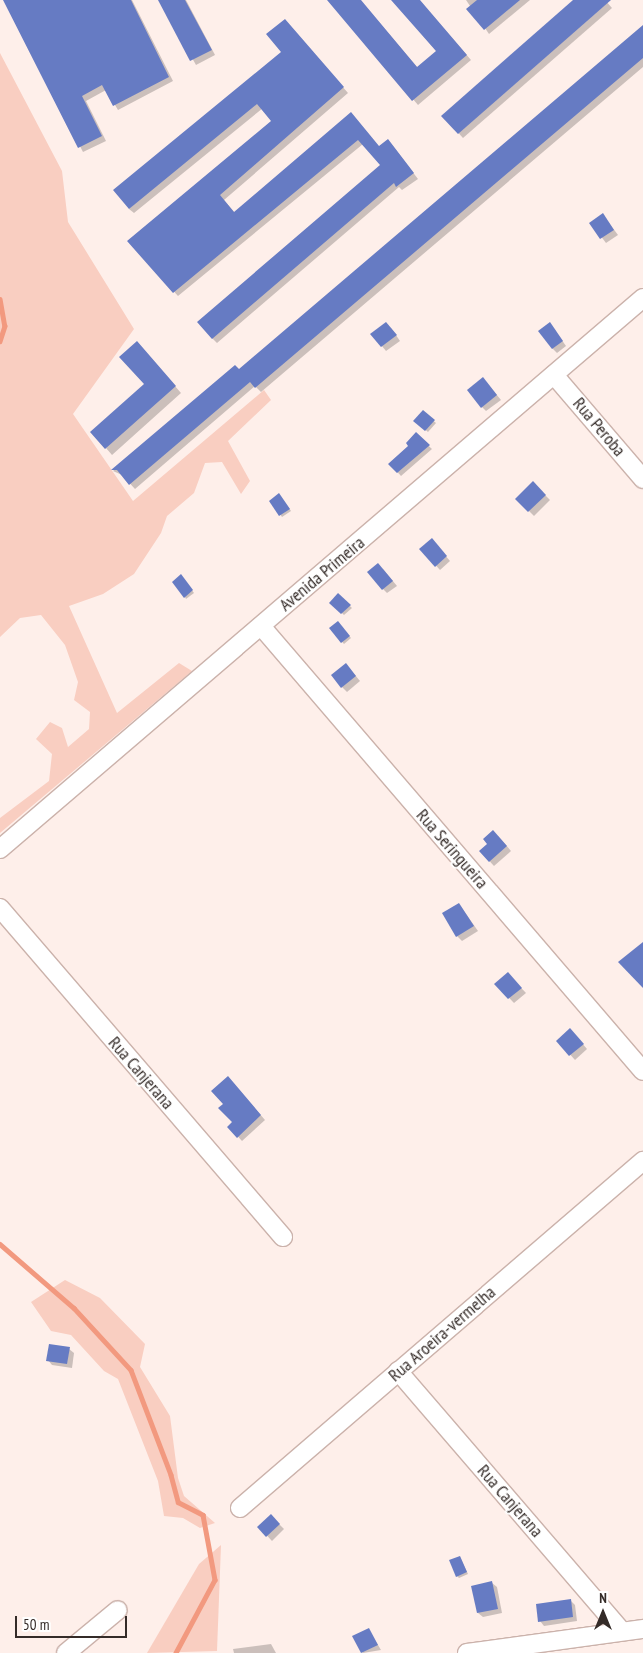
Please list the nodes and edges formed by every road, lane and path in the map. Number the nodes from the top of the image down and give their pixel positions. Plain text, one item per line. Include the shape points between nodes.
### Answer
1 (643, 298) edge
2 (554, 375) junction
3 (643, 479) edge
4 (261, 626) junction
5 (0, 849) edge
6 (0, 908) edge
7 (643, 1071) edge
8 (643, 1160) edge
9 (283, 1237) dead end
10 (398, 1372) junction
11 (240, 1508) dead end
12 (118, 1610) dead end
13 (643, 1629) edge
14 (622, 1632) junction
15 (66, 1653) edge
16 (467, 1653) edge

1 - 2 street, Avenida Primeira
2 - 3 street, Rua Peroba
2 - 4 street, Avenida Primeira
4 - 5 street, Avenida Primeira
4 - 7 street, Rua Seringueira
6 - 9 street, Rua Canjerana
8 - 10 street, Rua Aroeira-vermelha
10 - 11 street, Rua Aroeira-vermelha
10 - 14 street, Rua Canjerana
12 - 15 street
13 - 14 street
14 - 16 street

